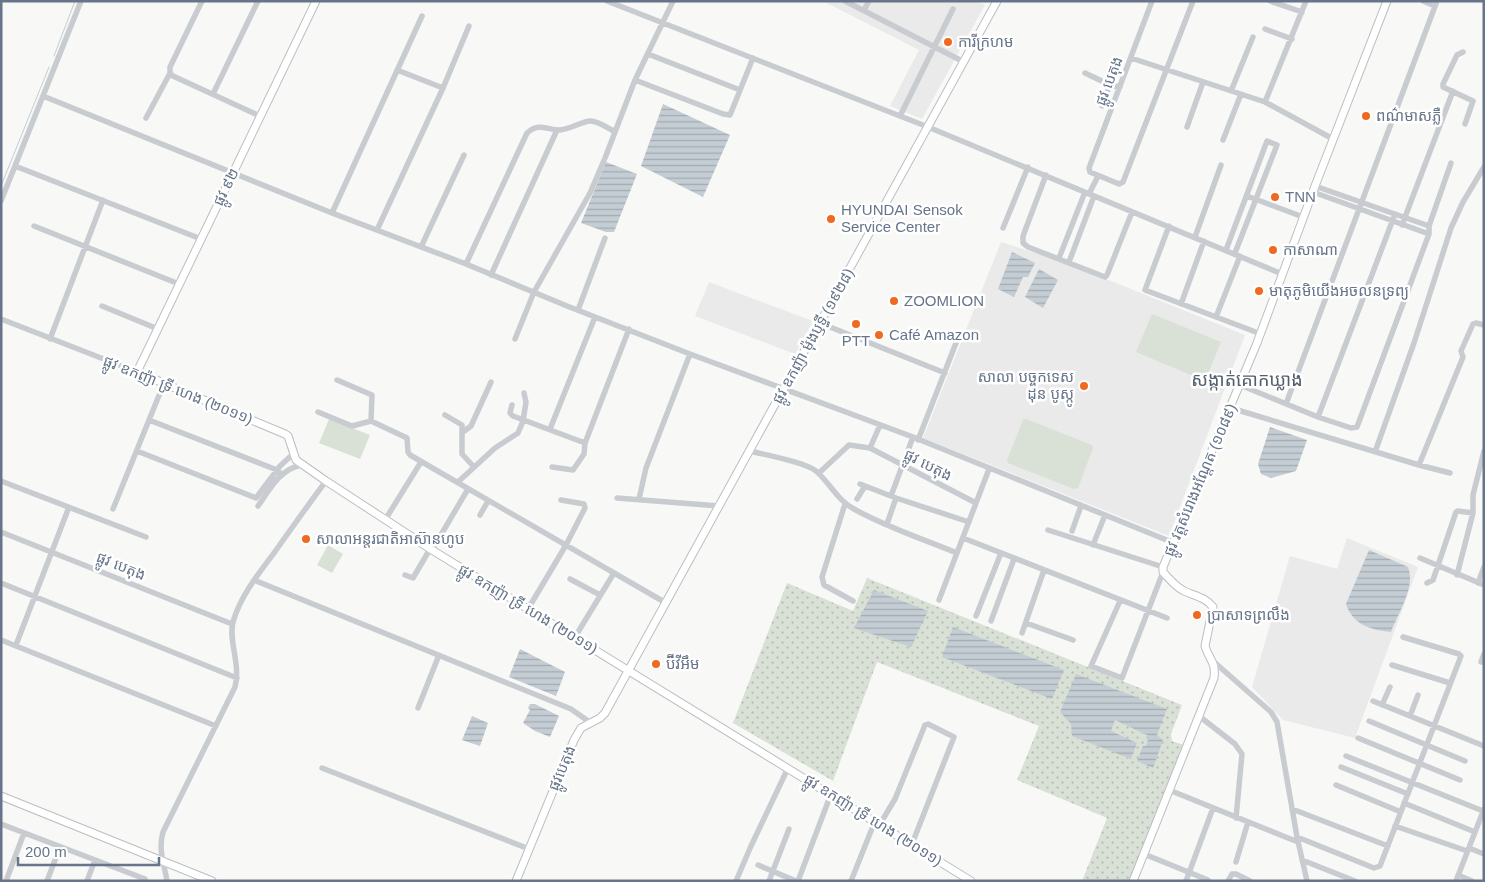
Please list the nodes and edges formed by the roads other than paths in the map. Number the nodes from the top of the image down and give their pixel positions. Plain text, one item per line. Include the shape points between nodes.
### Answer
1 (81, 1) edge
2 (202, 1) edge
3 (258, 1) edge
4 (316, 1) edge
5 (608, 1) edge
6 (673, 1) edge
7 (845, 1) edge
8 (869, 1) edge
9 (1152, 1) edge
10 (1192, 1) edge
11 (1270, 1) edge
12 (1306, 1) edge
13 (1386, 1) edge
14 (1423, 1) edge
15 (995, 2) edge
16 (1436, 4) edge
17 (953, 9) dead end
18 (864, 10) junction
19 (1302, 12) junction
20 (422, 16) dead end
21 (662, 23) junction
22 (469, 26) dead end
23 (1265, 28) dead end
24 (1253, 37) dead end
25 (1292, 39) junction
26 (934, 47) junction
27 (1463, 52) dead end
28 (648, 54) junction
29 (752, 58) junction
30 (1131, 58) junction
31 (964, 62) junction
32 (397, 70) junction
33 (1166, 70) junction
34 (170, 73) junction
35 (1084, 73) dead end
36 (635, 80) junction
37 (1204, 82) junction
38 (1110, 85) junction
39 (1120, 87) junction
40 (443, 88) junction
41 (740, 90) junction
42 (1231, 90) junction
43 (1453, 92) junction
44 (213, 94) junction
45 (1240, 94) junction
46 (43, 96) junction
47 (1265, 102) junction
48 (1102, 106) dead end
49 (260, 116) junction
50 (900, 116) junction
51 (146, 118) dead end
52 (1465, 124) dead end
53 (928, 127) junction
54 (1187, 127) dead end
55 (557, 130) junction
56 (615, 132) junction
57 (1333, 139) junction
58 (1223, 140) dead end
59 (464, 155) dead end
60 (1450, 163) dead end
61 (15, 166) junction
62 (1221, 166) dead end
63 (1028, 167) junction
64 (1484, 167) edge
65 (233, 172) junction
66 (1046, 175) junction
67 (1098, 176) junction
68 (1314, 189) junction
69 (1089, 194) junction
70 (1246, 196) junction
71 (103, 200) junction
72 (1256, 200) junction
73 (1, 201) edge
74 (1362, 202) junction
75 (1360, 209) junction
76 (1132, 212) junction
77 (332, 213) junction
78 (1395, 214) junction
79 (1303, 217) junction
80 (1405, 218) junction
81 (1392, 221) junction
82 (1402, 225) junction
83 (34, 226) dead end
84 (1169, 226) junction
85 (1428, 226) junction
86 (1002, 228) dead end
87 (377, 230) junction
88 (1429, 234) junction
89 (1195, 237) junction
90 (605, 238) dead end
91 (201, 239) junction
92 (1204, 240) junction
93 (86, 246) junction
94 (422, 247) junction
95 (1226, 250) junction
96 (1238, 255) junction
97 (1059, 258) junction
98 (1069, 262) junction
99 (466, 264) junction
100 (1282, 274) junction
101 (491, 275) junction
102 (179, 284) junction
103 (534, 292) junction
104 (1181, 304) junction
105 (102, 306) dead end
106 (578, 310) junction
107 (595, 317) junction
108 (1216, 317) junction
109 (1, 319) edge
110 (820, 323) junction
111 (1484, 325) edge
112 (158, 328) junction
113 (629, 329) junction
114 (1261, 334) junction
115 (50, 339) junction
116 (515, 339) dead end
117 (956, 343) dead end
118 (690, 354) junction
119 (137, 372) junction
120 (945, 373) junction
121 (337, 380) dead end
122 (491, 382) dead end
123 (164, 383) junction
124 (1240, 386) junction
125 (784, 388) junction
126 (524, 393) dead end
127 (1286, 404) junction
128 (512, 405) dead end
129 (1231, 408) junction
130 (318, 412) dead end
131 (445, 415) dead end
132 (1318, 417) junction
133 (149, 420) junction
134 (371, 421) junction
135 (523, 421) junction
136 (880, 425) junction
137 (550, 429) junction
138 (463, 432) junction
139 (916, 439) junction
140 (585, 443) junction
141 (870, 448) junction
142 (137, 451) junction
143 (750, 451) junction
144 (1484, 451) edge
145 (1375, 452) junction
146 (293, 454) junction
147 (421, 462) junction
148 (300, 465) junction
149 (1419, 465) junction
150 (902, 466) junction
151 (474, 467) junction
152 (552, 467) dead end
153 (989, 469) junction
154 (279, 472) junction
155 (818, 473) junction
156 (1450, 473) dead end
157 (1, 480) edge
158 (326, 481) junction
159 (458, 482) junction
160 (468, 489) junction
161 (894, 497) junction
162 (617, 498) dead end
163 (639, 499) junction
164 (561, 500) dead end
165 (857, 500) dead end
166 (488, 501) junction
167 (976, 503) junction
168 (845, 504) junction
169 (258, 506) dead end
170 (719, 506) junction
171 (1081, 506) junction
172 (69, 507) junction
173 (114, 509) dead end
174 (1473, 513) junction
175 (480, 515) dead end
176 (1104, 515) junction
177 (385, 520) junction
178 (969, 522) junction
179 (887, 524) junction
180 (1048, 530) dead end
181 (1072, 531) dead end
182 (1, 532) edge
183 (146, 537) dead end
184 (962, 538) junction
185 (1174, 543) junction
186 (566, 545) junction
187 (1093, 545) junction
188 (431, 550) junction
189 (52, 552) junction
190 (957, 553) junction
191 (1001, 553) junction
192 (1014, 558) junction
193 (1420, 558) dead end
194 (1437, 566) junction
195 (1484, 567) edge
196 (1164, 569) junction
197 (1044, 570) junction
198 (614, 573) junction
199 (405, 575) dead end
200 (1457, 575) junction
201 (570, 579) dead end
202 (254, 580) junction
203 (1427, 583) dead end
204 (1, 584) edge
205 (1481, 584) edge
206 (600, 595) junction
207 (35, 597) junction
208 (939, 600) dead end
209 (1120, 601) junction
210 (853, 602) dead end
211 (666, 603) junction
212 (528, 609) junction
213 (1149, 612) junction
214 (976, 616) dead end
215 (1167, 618) dead end
216 (991, 621) dead end
217 (1026, 623) junction
218 (232, 624) junction
219 (1022, 633) dead end
220 (575, 637) junction
221 (1402, 637) dead end
222 (1, 640) edge
223 (1073, 640) dead end
224 (16, 646) junction
225 (1484, 654) edge
226 (439, 655) junction
227 (1213, 661) junction
228 (1481, 662) dead end
229 (1392, 665) dead end
230 (629, 671) junction
231 (238, 678) junction
232 (1450, 683) junction
233 (1390, 687) dead end
234 (1418, 695) dead end
235 (1373, 701) dead end
236 (1382, 705) junction
237 (418, 708) dead end
238 (1199, 716) junction
239 (1410, 716) junction
240 (1369, 721) dead end
241 (591, 722) junction
242 (216, 726) junction
243 (1434, 726) junction
244 (1358, 738) dead end
245 (1426, 744) junction
246 (1484, 746) edge
247 (1346, 756) dead end
248 (1465, 761) dead end
249 (1419, 764) junction
250 (1341, 767) dead end
251 (322, 768) dead end
252 (788, 768) junction
253 (1460, 780) dead end
254 (1412, 783) junction
255 (1336, 785) dead end
256 (1169, 790) junction
257 (831, 794) junction
258 (1408, 794) junction
259 (1, 796) edge
260 (1404, 803) junction
261 (1213, 808) junction
262 (1292, 809) junction
263 (1483, 810) edge
264 (1401, 812) junction
265 (1236, 818) junction
266 (1482, 821) edge
267 (877, 822) junction
268 (1248, 822) junction
269 (1, 824) edge
270 (1396, 826) junction
271 (789, 829) dead end
272 (1475, 832) junction
273 (24, 833) junction
274 (1298, 839) junction
275 (912, 844) junction
276 (1388, 846) junction
277 (60, 847) junction
278 (529, 849) junction
279 (1468, 850) junction
280 (1144, 854) junction
281 (1484, 854) edge
282 (95, 860) junction
283 (1302, 860) junction
284 (163, 861) junction
285 (1236, 862) dead end
286 (758, 865) dead end
287 (772, 871) junction
288 (1190, 872) junction
289 (130, 873) junction
290 (1457, 878) edge
291 (145, 879) dead end
292 (1208, 880) edge
293 (6, 881) edge
294 (47, 881) edge
295 (86, 881) edge
296 (126, 881) edge
297 (167, 881) edge
298 (212, 881) edge
299 (516, 881) edge
300 (736, 881) edge
301 (768, 881) edge
302 (797, 881) edge
303 (850, 881) edge
304 (971, 881) edge
305 (1133, 881) edge
306 (1186, 881) edge
307 (1228, 881) edge
308 (1250, 881) edge
309 (1307, 881) edge
310 (1354, 881) edge
311 (1472, 881) edge

1 - 46 street
2 - 34 street
3 - 44 street
4 - 49 main road, ផ្លូវ ៩២
5 - 21 street
6 - 21 street
7 - 18 street
8 - 18 street
9 - 30 street, ផ្លូវ បេតុង
10 - 33 street
11 - 19 street
12 - 19 street
13 - 57 main road, ផ្លូវ វត្តសំរោងអណ្ដែត (១០៨៩)
14 - 16 street
15 - 31 main road, ផ្លូវ ឧកញ៉ា ម៉ុងឫទ្ធី (១៩២៨)
16 - 74 street
17 - 26 street
18 - 26 street
19 - 25 street
20 - 32 street
21 - 28 street
21 - 29 street
22 - 40 street
23 - 25 street
24 - 42 street
25 - 47 street
26 - 31 street
26 - 50 street
27 - 43 street via 1457,55 1443,84
28 - 36 street
28 - 41 street
29 - 41 street
29 - 50 street
30 - 33 street
30 - 39 street, ផ្លូវ បេតុង
31 - 53 main road, ផ្លូវ ឧកញ៉ា ម៉ុងឫទ្ធី (១៩២៨)
32 - 40 street
32 - 77 street
33 - 37 street
33 - 67 street via 1123,182 1120,184
34 - 44 street
34 - 51 street
35 - 38 street
36 - 41 street via 726,115 732,112
36 - 56 street
37 - 42 street
37 - 54 street
38 - 39 street
38 - 48 street
39 - 67 street, ផ្លូវ បេតុង via 1089,170
40 - 87 street
42 - 45 street
43 - 52 street via 1473,101
43 - 80 street
44 - 49 street
45 - 47 street
45 - 58 street
46 - 61 street
46 - 65 street
47 - 57 street
49 - 65 main road, ផ្លូវ ៩២
50 - 53 street
53 - 63 street
53 - 110 main road, ផ្លូវ ឧកញ៉ា ម៉ុងឫទ្ធី (១៩២៨)
55 - 56 street via 568,129 587,120
55 - 99 street via 532,128 527,133
55 - 101 street
56 - 103 street via 590,193
57 - 68 main road, ផ្លូវ វត្តសំរោងអណ្ដែត (១០៨៩)
59 - 94 street
60 - 85 street
61 - 71 street
61 - 73 street
62 - 89 street
63 - 66 street
63 - 86 street
64 - 145 street via 1451,228
65 - 77 street
65 - 91 main road, ផ្លូវ ៩២
66 - 69 street
66 - 97 street via 1023,243
67 - 69 street
68 - 74 street
68 - 75 street
68 - 79 main road, ផ្លូវ វត្តសំរោងអណ្ដែត (១០៨៩)
69 - 76 street
69 - 97 street
69 - 98 street
70 - 72 street
70 - 72 street via 1267,141 1276,145
70 - 95 street
71 - 91 street
71 - 93 street
72 - 79 street
72 - 96 street
74 - 75 street
74 - 78 street
75 - 81 street
75 - 127 street
76 - 84 street
76 - 98 street via 1107,276
77 - 87 street
78 - 80 street
78 - 81 street
79 - 100 main road, ផ្លូវ វត្តសំរោងអណ្ដែត (១០៨៩)
80 - 82 street
80 - 85 street
81 - 82 street
81 - 132 street
82 - 88 street
83 - 93 street
84 - 89 street
84 - 104 street via 1145,290
85 - 88 street
87 - 94 street
88 - 132 street via 1357,428
89 - 92 street
90 - 106 street
91 - 102 main road, ផ្លូវ ៩២
92 - 95 street
92 - 104 street
93 - 102 street
93 - 115 street
94 - 99 street
95 - 96 street
96 - 100 street
96 - 108 street
97 - 98 street
99 - 101 street
100 - 114 main road, ផ្លូវ វត្តសំរោងអណ្ដែត (១០៨៩)
101 - 103 street
102 - 112 main road, ផ្លូវ ៩២
103 - 106 street
103 - 116 street
104 - 108 street
105 - 112 street
106 - 107 street
107 - 113 street
107 - 137 street
108 - 114 street
109 - 115 street, ផ្លូវ ឧកញ៉ា ទ្រី ហេង (២០១១)
110 - 120 street
110 - 125 main road, ផ្លូវ ឧកញ៉ា ម៉ុងឫទ្ធី (១៩២៨)
111 - 149 street via 1473,324
112 - 119 main road, ផ្លូវ ៩២
113 - 118 street
113 - 140 street
114 - 124 main road, ផ្លូវ វត្តសំរោងអណ្ដែត (១០៨៩)
115 - 119 street, ផ្លូវ ឧកញ៉ា ទ្រី ហេង (២០១១)
117 - 120 street
118 - 125 street
118 - 163 street via 646,468
119 - 123 main road, ផ្លូវ ឧកញ៉ា ទ្រី ហេង (២០១១)
120 - 139 street
121 - 134 street via 372,395
122 - 138 street via 471,426
123 - 133 street
123 - 146 main road, ផ្លូវ ឧកញ៉ា ទ្រី ហេង (២០១១) via 285,434
124 - 127 street
124 - 129 main road, ផ្លូវ វត្តសំរោងអណ្ដែត (១០៨៩)
125 - 136 street
125 - 143 main road, ផ្លូវ ឧកញ៉ា ម៉ុងឫទ្ធី (១៩២៨)
126 - 135 street
127 - 132 street
128 - 135 street via 510,413
129 - 145 street
129 - 185 main road, ផ្លូវ វត្តសំរោងអណ្ដែត (១០៨៩)
130 - 134 street via 352,426
131 - 138 street via 460,423
133 - 142 street
133 - 154 street
134 - 147 street via 407,438 408,452
135 - 137 street
135 - 151 street via 518,433
136 - 139 street
136 - 141 street
137 - 140 street
138 - 151 street via 462,454
139 - 150 street
139 - 153 street
140 - 152 street via 584,454 575,469
141 - 150 street, ផ្លូវ បេតុង
141 - 155 street via 849,445
142 - 154 street via 256,498
142 - 173 street
143 - 155 street via 809,467
143 - 170 main road, ផ្លូវ ឧកញ៉ា ម៉ុងឫទ្ធី (១៩២៨)
144 - 174 street via 1473,495
145 - 149 street
146 - 148 main road, ផ្លូវ ឧកញ៉ា ទ្រី ហេង (២០១១)
146 - 154 street
147 - 159 street
147 - 177 street
148 - 154 street
148 - 158 main road, ផ្លូវ ឧកញ៉ា ទ្រី ហេង (២០១១)
149 - 156 street
150 - 161 street
150 - 167 street, ផ្លូវ បេតុង
151 - 159 street
153 - 167 street
153 - 171 street
154 - 169 street
155 - 168 street
157 - 172 street
158 - 177 main road, ផ្លូវ ឧកញ៉ា ទ្រី ហេង (២០១១)
158 - 202 street
159 - 160 street
160 - 166 street
160 - 188 street
161 - 165 street via 863,485
161 - 178 street
161 - 179 street
162 - 163 street
163 - 170 street
164 - 186 street via 585,506
166 - 175 street
166 - 186 street
167 - 178 street
168 - 179 street
168 - 210 street via 822,577 824,585
170 - 211 main road, ផ្លូវ ឧកញ៉ា ម៉ុងឫទ្ធី (១៩២៨)
171 - 176 street
171 - 181 street
172 - 183 street
172 - 189 street
174 - 194 street via 1456,512
174 - 200 street
176 - 185 street
176 - 187 street
177 - 188 main road, ផ្លូវ ឧកញ៉ា ទ្រី ហេង (២០១១)
178 - 184 street
179 - 190 street
180 - 187 street
182 - 189 street, ផ្លូវ បេតុង
184 - 190 street
184 - 191 street
185 - 196 main road, ផ្លូវ វត្តសំរោងអណ្ដែត (១០៨៩)
186 - 198 street
186 - 212 street
187 - 196 street
188 - 199 street via 413,578
188 - 212 main road, ផ្លូវ ឧកញ៉ា ទ្រី ហេង (២០១១)
189 - 207 street
189 - 218 street, ផ្លូវ បេតុង
190 - 208 street
191 - 192 street
191 - 214 street
192 - 197 street
192 - 216 street
193 - 194 street
194 - 200 street
194 - 203 street via 1433,580
195 - 205 street
196 - 213 street
196 - 227 main road via 1182,591 1202,598 1212,607 1205,646
197 - 209 street
197 - 217 street
198 - 206 street
198 - 211 street
200 - 205 street
201 - 206 street
202 - 218 street
202 - 226 street
204 - 207 street
206 - 220 street
207 - 224 street
207 - 231 street
209 - 213 street
209 - 213 street via 1091,666 1122,678
211 - 230 main road, ផ្លូវ ឧកញ៉ា ម៉ុងឫទ្ធី (១៩២៨)
212 - 220 main road, ផ្លូវ ឧកញ៉ា ទ្រី ហេង (២០១១)
213 - 215 street
217 - 219 street
217 - 223 street
218 - 231 street
220 - 230 main road, ផ្លូវ ឧកញ៉ា ទ្រី ហេង (២០១១)
221 - 232 street via 1459,654 1461,656
222 - 224 street
224 - 242 street
225 - 228 street
226 - 237 street
226 - 241 street via 570,709
227 - 238 main road via 1214,678
227 - 262 street via 1266,708 1277,722
229 - 232 street
230 - 241 main road, ផ្លូវបេតុង via 605,713
230 - 252 main road, ផ្លូវ ឧកញ៉ា ទ្រី ហេង (២០១១)
231 - 242 street
232 - 243 street
233 - 236 street
234 - 239 street
235 - 236 street
236 - 239 street
238 - 256 main road
238 - 265 street via 1235,744 1242,754
239 - 243 street
240 - 245 street
241 - 278 main road, ផ្លូវបេតុង via 581,728 574,740
242 - 284 street via 163,832 160,843
243 - 245 street
243 - 246 street
244 - 249 street
245 - 248 street
245 - 249 street
247 - 254 street
249 - 253 street
249 - 254 street
250 - 258 street
251 - 278 street
252 - 257 main road, ផ្លូវ ឧកញ៉ា ទ្រី ហេង (២០១១)
252 - 300 street
254 - 258 street
254 - 263 street
255 - 264 street
256 - 261 street
256 - 280 main road
257 - 267 main road, ផ្លូវ ឧកញ៉ា ទ្រី ហេង (២០១១)
257 - 302 street
258 - 260 street
259 - 284 main road
260 - 264 street
260 - 272 street
261 - 265 street
261 - 288 street
262 - 274 street
262 - 276 street
263 - 266 street
264 - 270 street
265 - 268 street
266 - 272 street
267 - 275 main road, ផ្លូវ ឧកញ៉ា ទ្រី ហេង (២០១១)
267 - 275 street via 895,799 924,725 954,737
267 - 303 street
268 - 274 street
268 - 285 street
269 - 273 street
270 - 276 street
270 - 279 street
271 - 287 street
272 - 279 street
273 - 277 street
273 - 293 street
274 - 276 street via 1374,868 1380,866
274 - 283 street
275 - 304 main road, ផ្លូវ ឧកញ៉ា ទ្រី ហេង (២០១១)
277 - 282 street
277 - 294 street
278 - 299 main road, ផ្លូវបេតុង
279 - 281 street
279 - 290 street
280 - 288 street
280 - 305 main road
282 - 289 street
282 - 295 street
283 - 309 street
283 - 310 street
284 - 297 street
284 - 298 main road
286 - 287 street
287 - 301 street
287 - 302 street
288 - 292 street
288 - 306 street
289 - 291 street
289 - 296 street
290 - 311 street
307 - 308 street via 1232,874 1236,874

